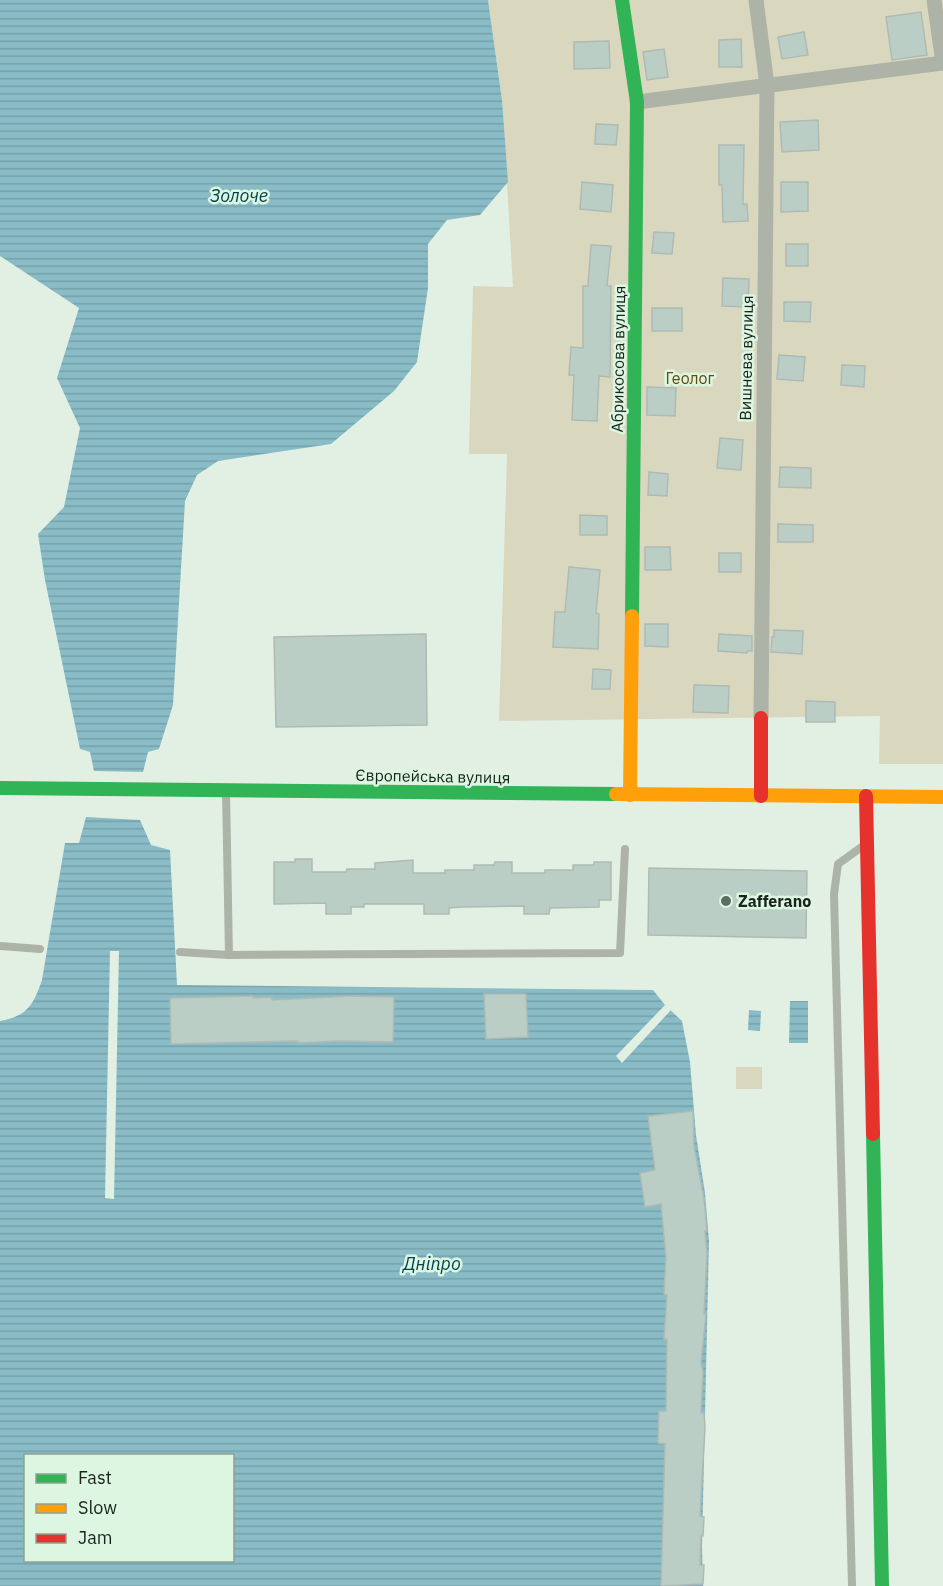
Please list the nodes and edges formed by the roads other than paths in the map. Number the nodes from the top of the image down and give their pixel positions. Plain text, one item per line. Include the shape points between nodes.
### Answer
1 (622, 0) edge
2 (756, 0) edge
3 (934, 0) edge
4 (943, 63) edge
5 (767, 85) junction
6 (636, 102) junction
7 (761, 718) joint
8 (0, 788) edge
9 (226, 791) junction
10 (630, 795) junction
11 (761, 796) junction
12 (866, 796) junction
13 (943, 797) edge
14 (867, 844) junction
15 (625, 849) dead end
16 (0, 946) edge
17 (40, 949) dead end
18 (180, 952) dead end
19 (229, 955) junction
20 (852, 1586) edge
21 (882, 1586) edge

1 - 6 street, Абрикосова вулиця
2 - 5 street, Вишнева вулиця
3 - 4 street
4 - 5 street
5 - 6 street
5 - 7 street, Вишнева вулиця
6 - 10 street, Абрикосова вулиця
7 - 11 street
8 - 9 street, Європейська вулиця
9 - 10 street, Європейська вулиця
9 - 19 lane
10 - 11 street, Європейська вулиця
11 - 12 street, Європейська вулиця
12 - 13 street, Європейська вулиця
12 - 14 street
14 - 20 lane via 838,864 834,894
14 - 21 street
15 - 19 lane via 620,953
16 - 17 lane
18 - 19 lane

